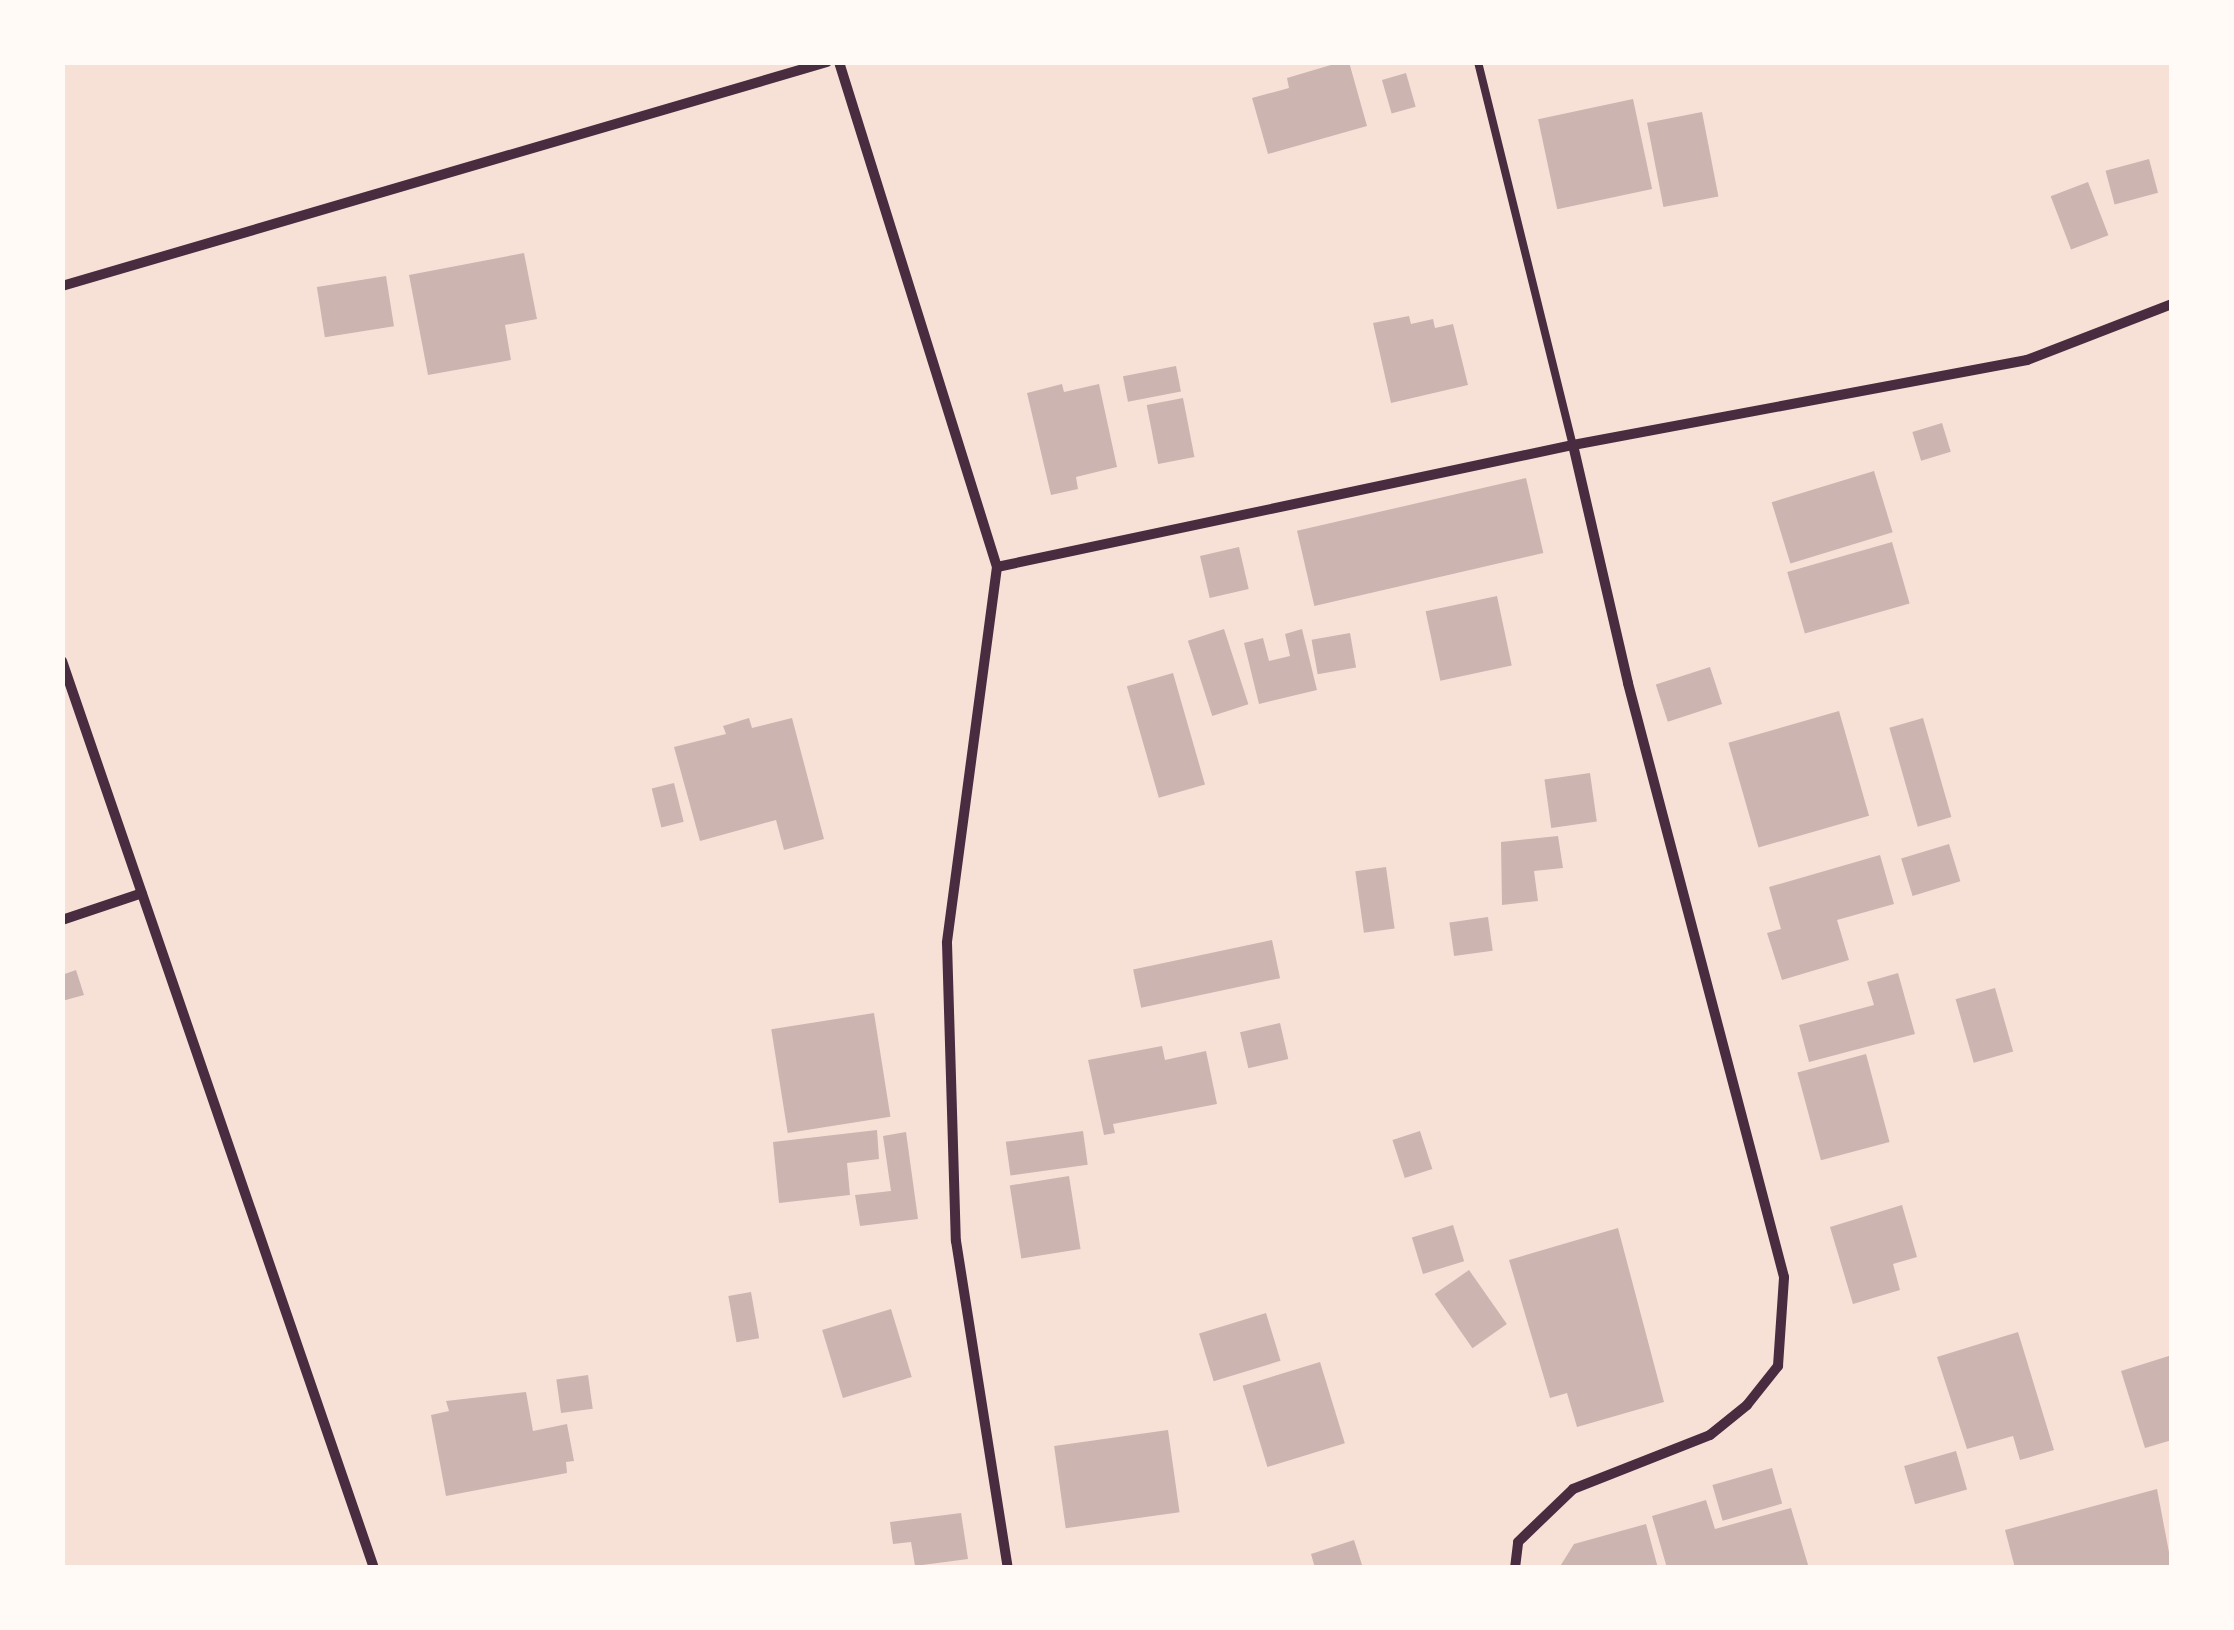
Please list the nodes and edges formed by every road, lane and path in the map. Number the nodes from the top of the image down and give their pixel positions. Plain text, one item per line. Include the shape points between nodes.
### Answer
1 (827, 62) edge
2 (838, 62) edge
3 (1478, 62) edge
4 (62, 286) edge
5 (2172, 304) edge
6 (1573, 445) junction
7 (997, 566) junction
8 (62, 661) edge
9 (142, 894) junction
10 (62, 920) edge
11 (374, 1568) edge
12 (1008, 1568) edge
13 (1515, 1568) edge

1 - 4 street
2 - 7 street
3 - 6 lane
5 - 6 street via 2027,360
6 - 7 street
6 - 13 street via 1628,683 1784,1277 1778,1366 1747,1404 1710,1435 1573,1488 1518,1542
7 - 12 street via 948,943 956,1242
8 - 9 street
9 - 10 street
9 - 11 street

